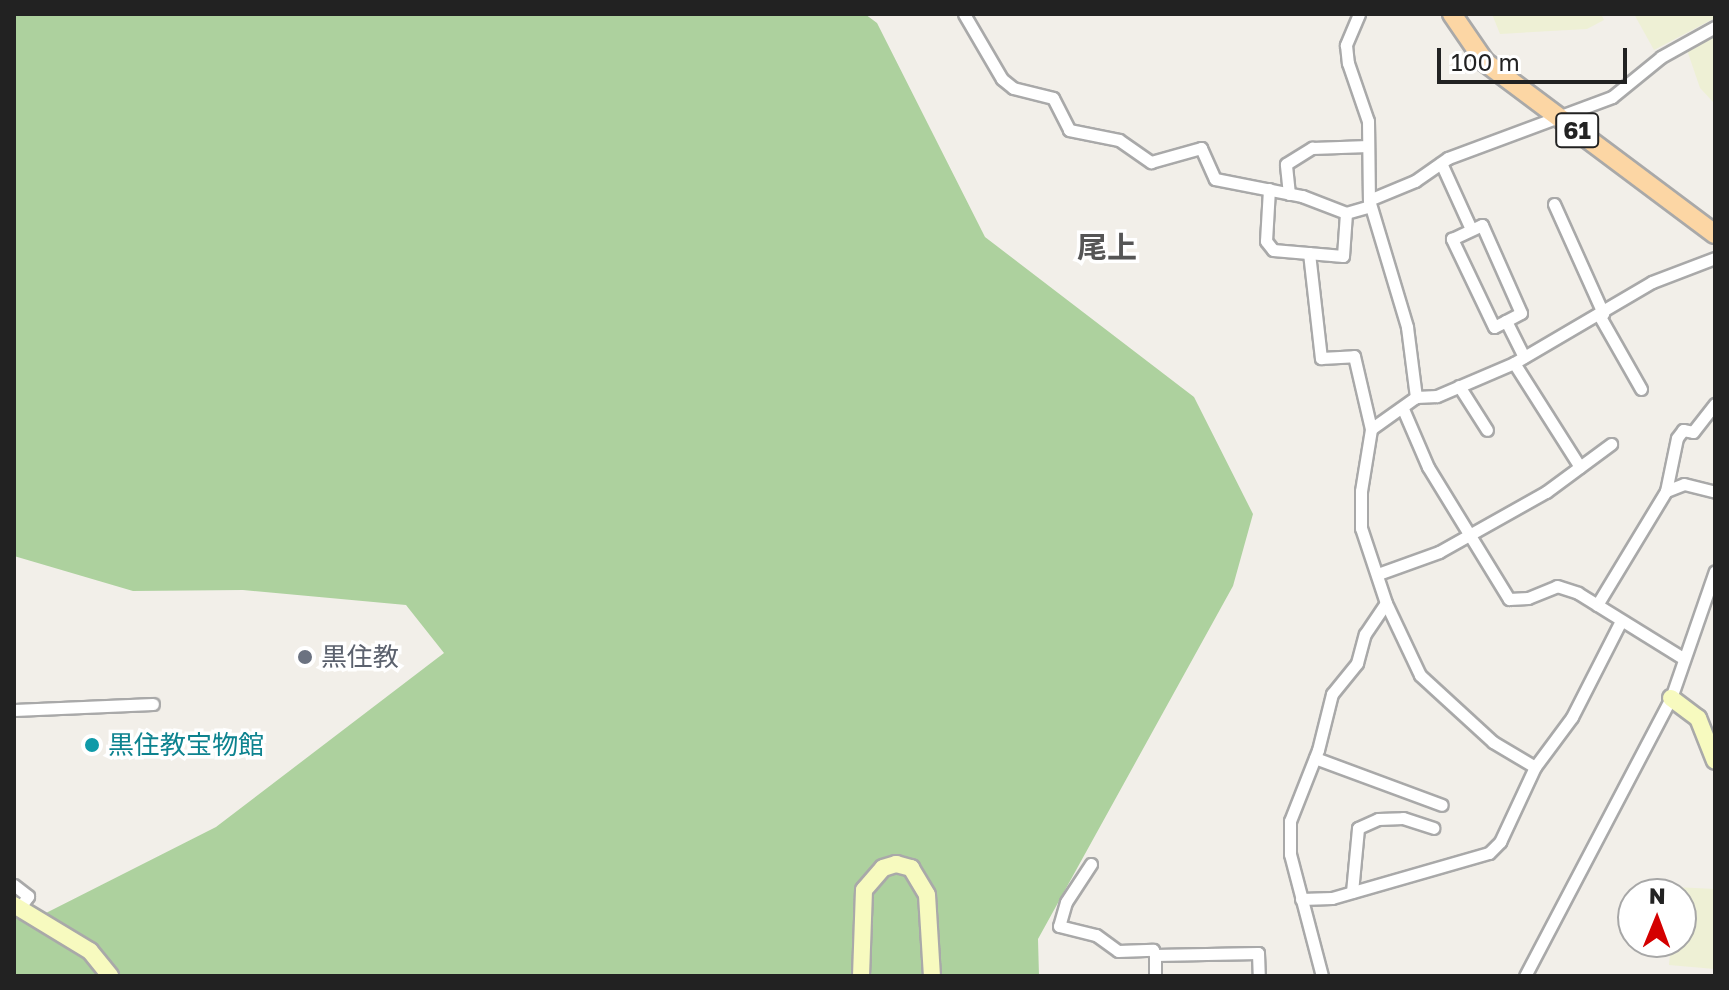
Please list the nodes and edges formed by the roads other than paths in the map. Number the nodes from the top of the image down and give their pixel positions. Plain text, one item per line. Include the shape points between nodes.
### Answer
1 (964, 14) edge
2 (1452, 14) edge
3 (1357, 15) edge
4 (1715, 27) edge
5 (1555, 114) junction
6 (1368, 146) junction
7 (1441, 163) junction
8 (1269, 189) junction
9 (1289, 194) junction
10 (1370, 203) junction
11 (1554, 204) dead end
12 (1346, 213) junction
13 (1471, 229) junction
14 (1715, 234) edge
15 (1309, 253) junction
16 (1715, 258) edge
17 (1601, 314) junction
18 (1506, 321) junction
19 (1519, 360) junction
20 (1459, 386) junction
21 (1641, 389) dead end
22 (1416, 397) junction
23 (1715, 404) edge
24 (1403, 409) junction
25 (1371, 429) junction
26 (1487, 430) dead end
27 (1611, 444) dead end
28 (1580, 467) junction
29 (1666, 491) junction
30 (1715, 492) edge
31 (1469, 535) junction
32 (1715, 571) edge
33 (1378, 574) junction
34 (1386, 603) junction
35 (1597, 605) junction
36 (1621, 621) junction
37 (1683, 658) junction
38 (1671, 698) junction
39 (153, 704) dead end
40 (14, 710) edge
41 (1315, 758) junction
42 (1715, 761) edge
43 (1535, 767) junction
44 (1442, 805) dead end
45 (1433, 828) dead end
46 (1091, 864) dead end
47 (14, 885) edge
48 (1352, 892) junction
49 (1301, 899) junction
50 (16, 907) edge
51 (1155, 955) junction
52 (110, 976) edge
53 (861, 976) edge
54 (932, 976) edge
55 (1155, 976) edge
56 (1259, 976) edge
57 (1322, 976) edge
58 (1525, 976) edge

1 - 8 street via 1002,79 1013,88 1053,98 1069,130 1119,140 1146,161 1201,148 1215,179
2 - 5 main road, 61 via 1472,49
3 - 6 street via 1346,45 1368,121
4 - 5 street via 1661,57 1612,97
5 - 7 street
5 - 14 main road, 61
6 - 9 street via 1312,148 1286,164
6 - 10 street
7 - 10 street
7 - 13 street
8 - 9 street
8 - 15 street via 1267,246
9 - 12 street
10 - 12 street
10 - 22 street via 1407,327
11 - 17 street
12 - 15 street via 1343,256
13 - 18 street via 1482,225 1521,313
13 - 18 street via 1452,239 1494,327
15 - 25 street via 1321,358 1354,356
16 - 17 street via 1652,282
17 - 19 street
17 - 21 street
18 - 19 street
19 - 20 street
19 - 28 street
20 - 22 street
20 - 26 street
22 - 24 street
23 - 29 street via 1693,432 1683,430 1677,438
24 - 25 street
24 - 31 street via 1428,467
25 - 33 street via 1361,528
27 - 28 street
28 - 31 street
29 - 30 street via 1684,484
29 - 35 street
31 - 33 street
31 - 35 street via 1509,599 1528,598 1557,586
32 - 37 street
33 - 34 street
34 - 41 street via 1365,634 1357,663 1332,694
34 - 43 street via 1420,675 1493,742
35 - 36 street
36 - 37 street
36 - 43 street via 1572,717
37 - 38 street
38 - 42 street via 1698,718
38 - 58 street
39 - 40 street
41 - 44 street
41 - 49 street via 1290,821 1290,854
43 - 48 street via 1500,842 1489,853
45 - 48 street via 1403,818 1378,819 1358,828
46 - 51 street via 1066,902 1059,926 1096,935 1118,951 1153,950
47 - 50 street via 28,896
48 - 49 street
49 - 57 street
50 - 52 street via 90,951
51 - 55 street
51 - 56 street via 1258,953
53 - 54 street via 864,890 883,868 896,864 911,868 927,895

